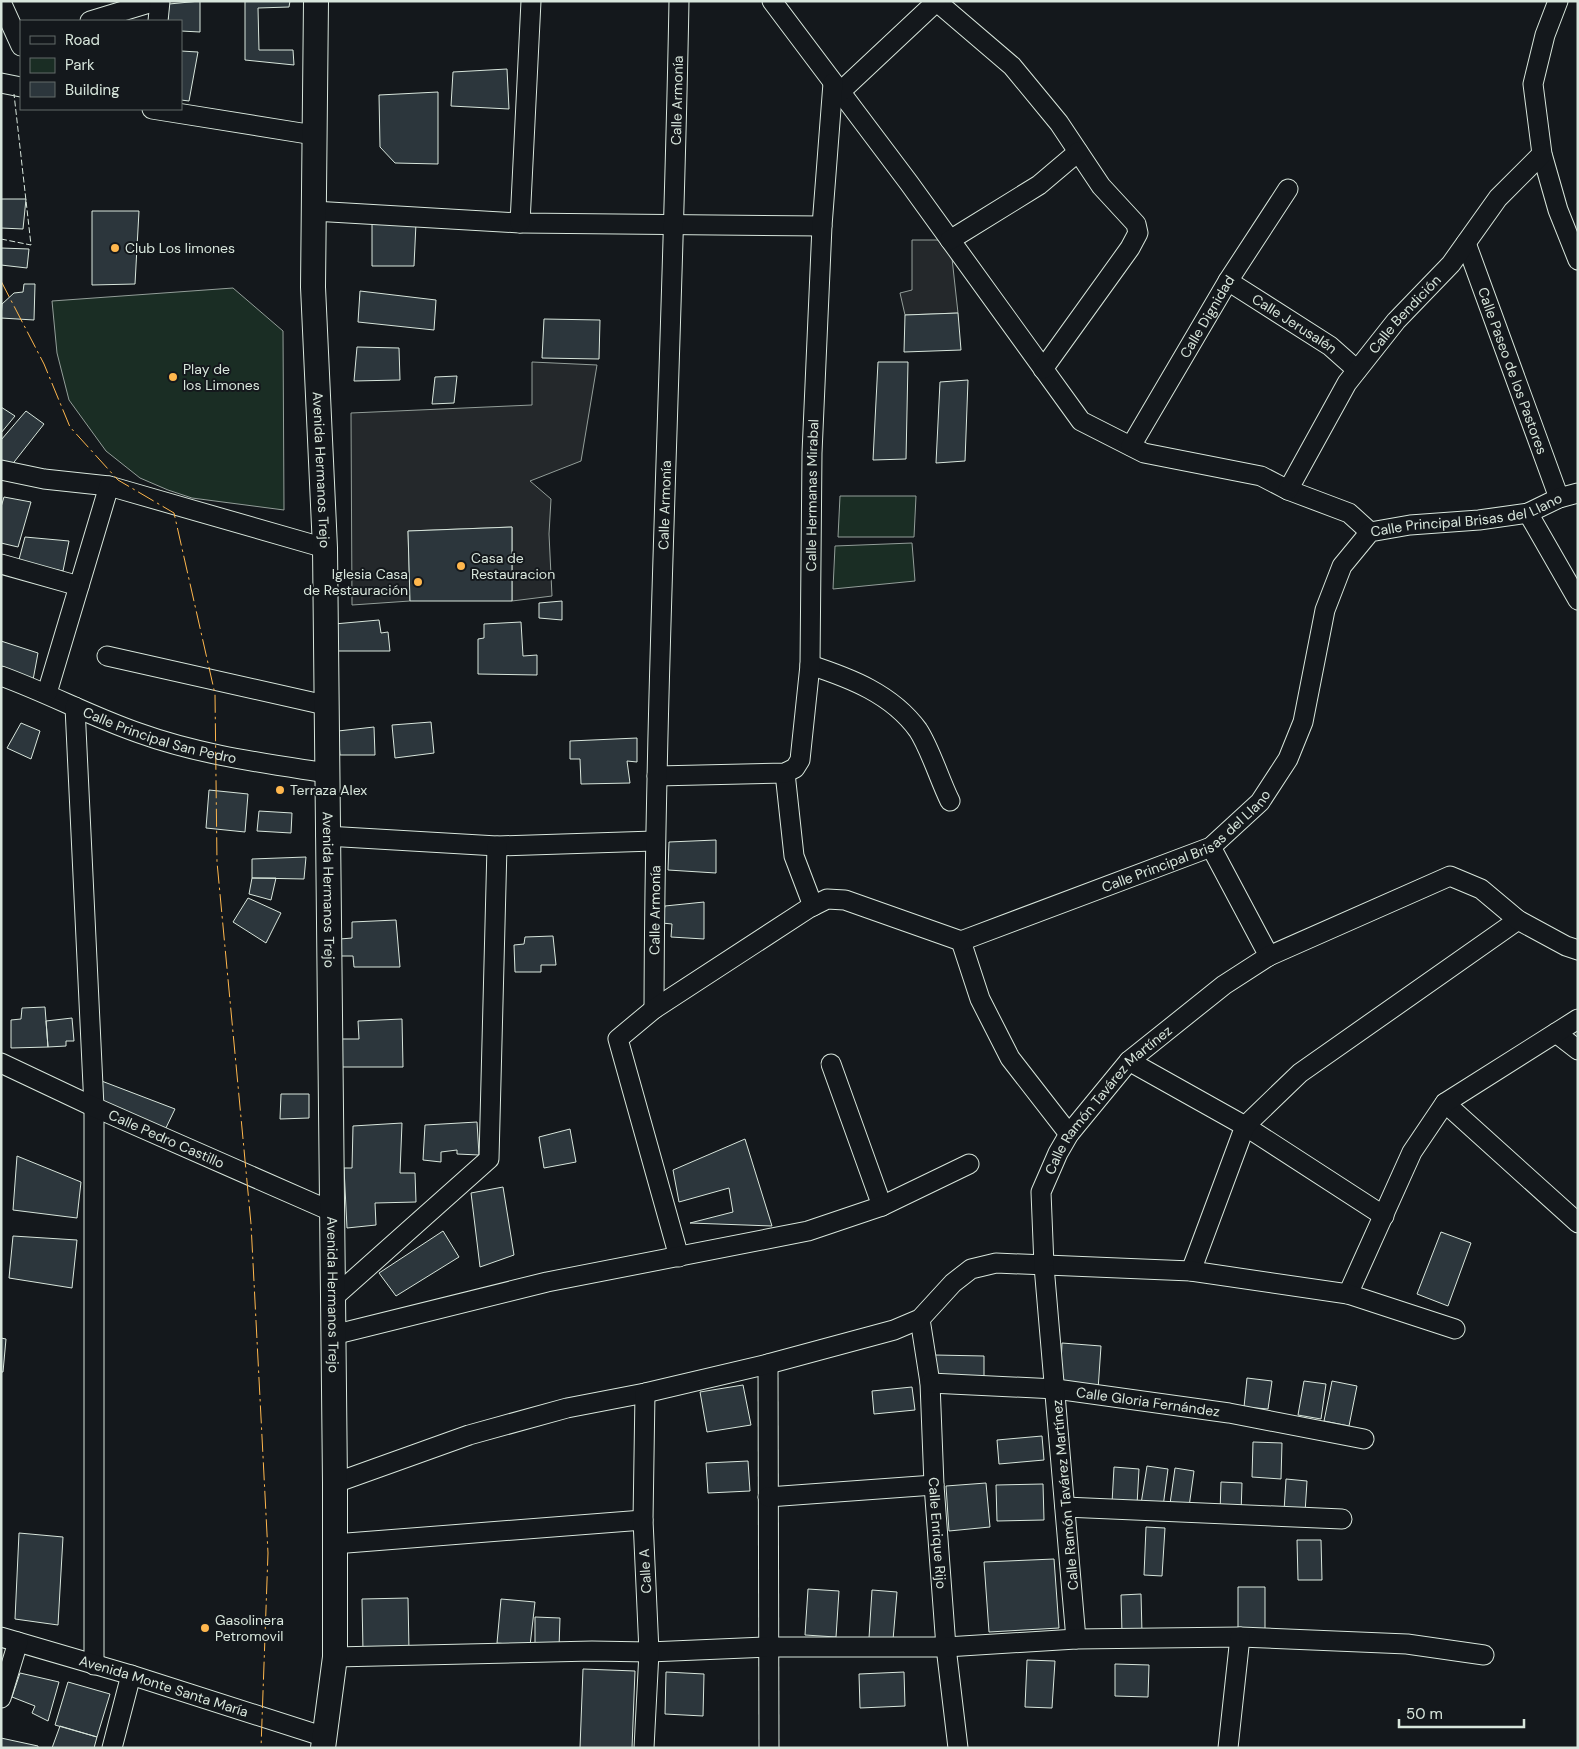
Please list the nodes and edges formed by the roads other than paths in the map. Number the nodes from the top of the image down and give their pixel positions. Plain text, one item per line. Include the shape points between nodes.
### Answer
1 (156, 1) edge
2 (160, 1) edge
3 (316, 1) edge
4 (531, 1) edge
5 (679, 1) edge
6 (772, 1) edge
7 (936, 1) edge
8 (1558, 1) edge
9 (1, 2) edge
10 (93, 20) edge
11 (158, 20) edge
12 (20, 42) edge
13 (1, 83) edge
14 (20, 87) edge
15 (837, 88) junction
16 (158, 110) edge
17 (314, 135) junction
18 (1078, 152) junction
19 (1542, 154) junction
20 (1288, 189) dead end
21 (313, 211) junction
22 (520, 223) junction
23 (675, 225) junction
24 (822, 226) junction
25 (950, 240) junction
26 (1466, 243) junction
27 (1578, 260) edge
28 (1228, 281) junction
29 (1043, 369) junction
30 (1357, 370) junction
31 (1131, 446) junction
32 (1, 470) edge
33 (109, 486) junction
34 (1288, 490) junction
35 (1578, 493) edge
36 (1559, 498) junction
37 (1528, 512) junction
38 (1370, 532) junction
39 (325, 548) junction
40 (1, 564) edge
41 (79, 586) junction
42 (1578, 600) edge
43 (107, 656) dead end
44 (810, 665) junction
45 (1, 676) edge
46 (47, 693) junction
47 (325, 705) junction
48 (75, 707) junction
49 (326, 773) junction
50 (785, 773) junction
51 (657, 776) junction
52 (950, 801) dead end
53 (326, 836) junction
54 (654, 841) junction
55 (497, 846) junction
56 (1212, 848) junction
57 (813, 906) junction
58 (1518, 920) junction
59 (961, 941) junction
60 (1578, 950) edge
61 (1270, 956) junction
62 (654, 1009) junction
63 (1578, 1019) edge
64 (1556, 1033) junction
65 (1578, 1050) edge
66 (1129, 1060) junction
67 (1, 1063) edge
68 (831, 1064) dead end
69 (1445, 1103) junction
70 (94, 1107) junction
71 (1245, 1126) junction
72 (1069, 1134) junction
73 (969, 1164) dead end
74 (882, 1206) junction
75 (333, 1212) junction
76 (1384, 1216) junction
77 (1578, 1223) edge
78 (679, 1258) junction
79 (1044, 1266) junction
80 (1192, 1271) junction
81 (1348, 1294) junction
82 (333, 1298) junction
83 (920, 1319) junction
84 (1455, 1329) dead end
85 (333, 1335) junction
86 (768, 1364) junction
87 (930, 1383) junction
88 (1056, 1389) junction
89 (645, 1394) junction
90 (1364, 1439) dead end
91 (336, 1483) junction
92 (934, 1484) junction
93 (768, 1497) junction
94 (1065, 1507) junction
95 (643, 1520) junction
96 (1342, 1520) dead end
97 (334, 1544) junction
98 (1240, 1637) junction
99 (1076, 1639) junction
100 (10, 1640) edge
101 (767, 1647) junction
102 (946, 1647) junction
103 (649, 1652) junction
104 (1484, 1655) dead end
105 (335, 1657) junction
106 (94, 1665) junction
107 (132, 1675) junction
108 (1, 1698) edge
109 (324, 1742) edge
110 (112, 1748) edge
111 (644, 1748) edge
112 (769, 1748) edge
113 (958, 1748) edge
114 (1228, 1748) edge

1 - 10 street
2 - 11 street
3 - 17 main road, Avenida Hermanos Trejo
4 - 22 street
5 - 23 street, Calle Armonía
6 - 15 street
7 - 15 street
7 - 18 street via 1012,66
8 - 19 street via 1545,35 1533,84
9 - 12 street
13 - 14 street
15 - 24 street, Calle Hermanas Mirabal
15 - 25 street
16 - 17 street
17 - 21 main road, Avenida Hermanos Trejo
18 - 25 street via 1039,185
18 - 29 street via 1101,186 1136,224 1138,233
19 - 26 street, Calle Bendición via 1498,198
19 - 27 street via 1558,210
20 - 28 street, Calle Dignidad
21 - 22 street
21 - 39 main road, Avenida Hermanos Trejo via 313,287
22 - 23 street
23 - 24 street
23 - 51 street, Calle Armonía
24 - 44 street, Calle Hermanas Mirabal via 812,453
25 - 29 street
26 - 30 street, Calle Bendición
26 - 36 street, Calle Paseo de los Pastores
28 - 30 street, Calle Jerusalén via 1330,346
28 - 31 street, Calle Dignidad
29 - 31 street via 1081,421
30 - 34 street, Calle Bendición
31 - 34 street via 1144,453 1261,476
32 - 33 street via 44,479
33 - 39 street
33 - 41 street
34 - 38 street via 1349,513
35 - 36 street, Calle Principal Brisas del Llano
36 - 37 street, Calle Principal Brisas del Llano
37 - 38 street, Calle Principal Brisas del Llano
37 - 42 street
38 - 56 street, Calle Principal Brisas del Llano via 1342,566 1325,610 1303,722 1288,759 1260,802
39 - 47 main road, Avenida Hermanos Trejo
40 - 41 street
41 - 46 street
43 - 47 street
44 - 50 street, Calle Hermanas Mirabal via 800,760 795,768
44 - 52 street via 868,687 905,717 918,731
45 - 46 street, Calle Principal San Pedro
46 - 48 street, Calle Principal San Pedro
47 - 49 main road, Avenida Hermanos Trejo
48 - 49 street, Calle Principal San Pedro via 139,733 206,754
48 - 70 street
49 - 53 main road, Avenida Hermanos Trejo
50 - 51 street
50 - 57 street via 794,856
51 - 54 street, Calle Armonía
53 - 55 street
53 - 75 main road, Avenida Hermanos Trejo
54 - 55 street
54 - 62 street, Calle Armonía
55 - 82 street via 489,1159
56 - 59 street, Calle Principal Brisas del Llano
56 - 61 street
57 - 59 street via 827,899 845,900
57 - 62 street
58 - 60 street, Calle Ramón Tavárez Martínez
58 - 61 street, Calle Ramón Tavárez Martínez via 1481,889 1450,876
58 - 71 street via 1300,1073
59 - 72 street via 980,999 1010,1058
61 - 66 street, Calle Ramón Tavárez Martínez via 1224,985
62 - 78 street via 618,1039
63 - 64 street
64 - 65 street
64 - 69 street
66 - 71 street
66 - 72 street, Calle Ramón Tavárez Martínez
67 - 70 street, Calle Pedro Castillo
68 - 74 street
69 - 76 street via 1412,1152
69 - 77 street
70 - 75 street, Calle Pedro Castillo
70 - 106 street
71 - 76 street
71 - 80 street
72 - 79 street, Calle Ramón Tavárez Martínez via 1041,1192
73 - 74 street
74 - 78 street via 808,1231
75 - 82 main road, Avenida Hermanos Trejo
76 - 81 street
78 - 85 street via 547,1282
79 - 80 street
79 - 83 street via 996,1263 972,1269 953,1283
79 - 88 street, Calle Ramón Tavárez Martínez
80 - 81 street
81 - 84 street
82 - 85 main road, Avenida Hermanos Trejo
83 - 86 street via 894,1330
83 - 87 street, Calle Enrique Rijo
85 - 91 main road, Avenida Hermanos Trejo
86 - 89 street
86 - 93 street
87 - 88 street, Calle Gloria Fernández
87 - 92 street, Calle Enrique Rijo
88 - 90 street, Calle Gloria Fernández via 1229,1413
88 - 94 street, Calle Ramón Tavárez Martínez
89 - 91 street via 566,1408 469,1435
89 - 95 street, Calle A
91 - 97 main road, Avenida Hermanos Trejo
92 - 93 street
92 - 102 street, Calle Enrique Rijo
93 - 101 street
94 - 96 street
94 - 99 street, Calle Ramón Tavárez Martínez
95 - 97 street
95 - 103 street, Calle A
97 - 105 main road, Avenida Hermanos Trejo
98 - 99 street
98 - 104 street via 1407,1644
98 - 114 street
99 - 102 street
100 - 106 street, Avenida Monte Santa María
100 - 108 street
101 - 102 street
101 - 103 street
101 - 112 street
102 - 113 street, Calle Enrique Rijo
103 - 105 street
103 - 111 street, Calle A
105 - 109 main road, Avenida Hermanos Trejo
106 - 107 street, Avenida Monte Santa María
107 - 109 street, Avenida Monte Santa María
107 - 110 street

